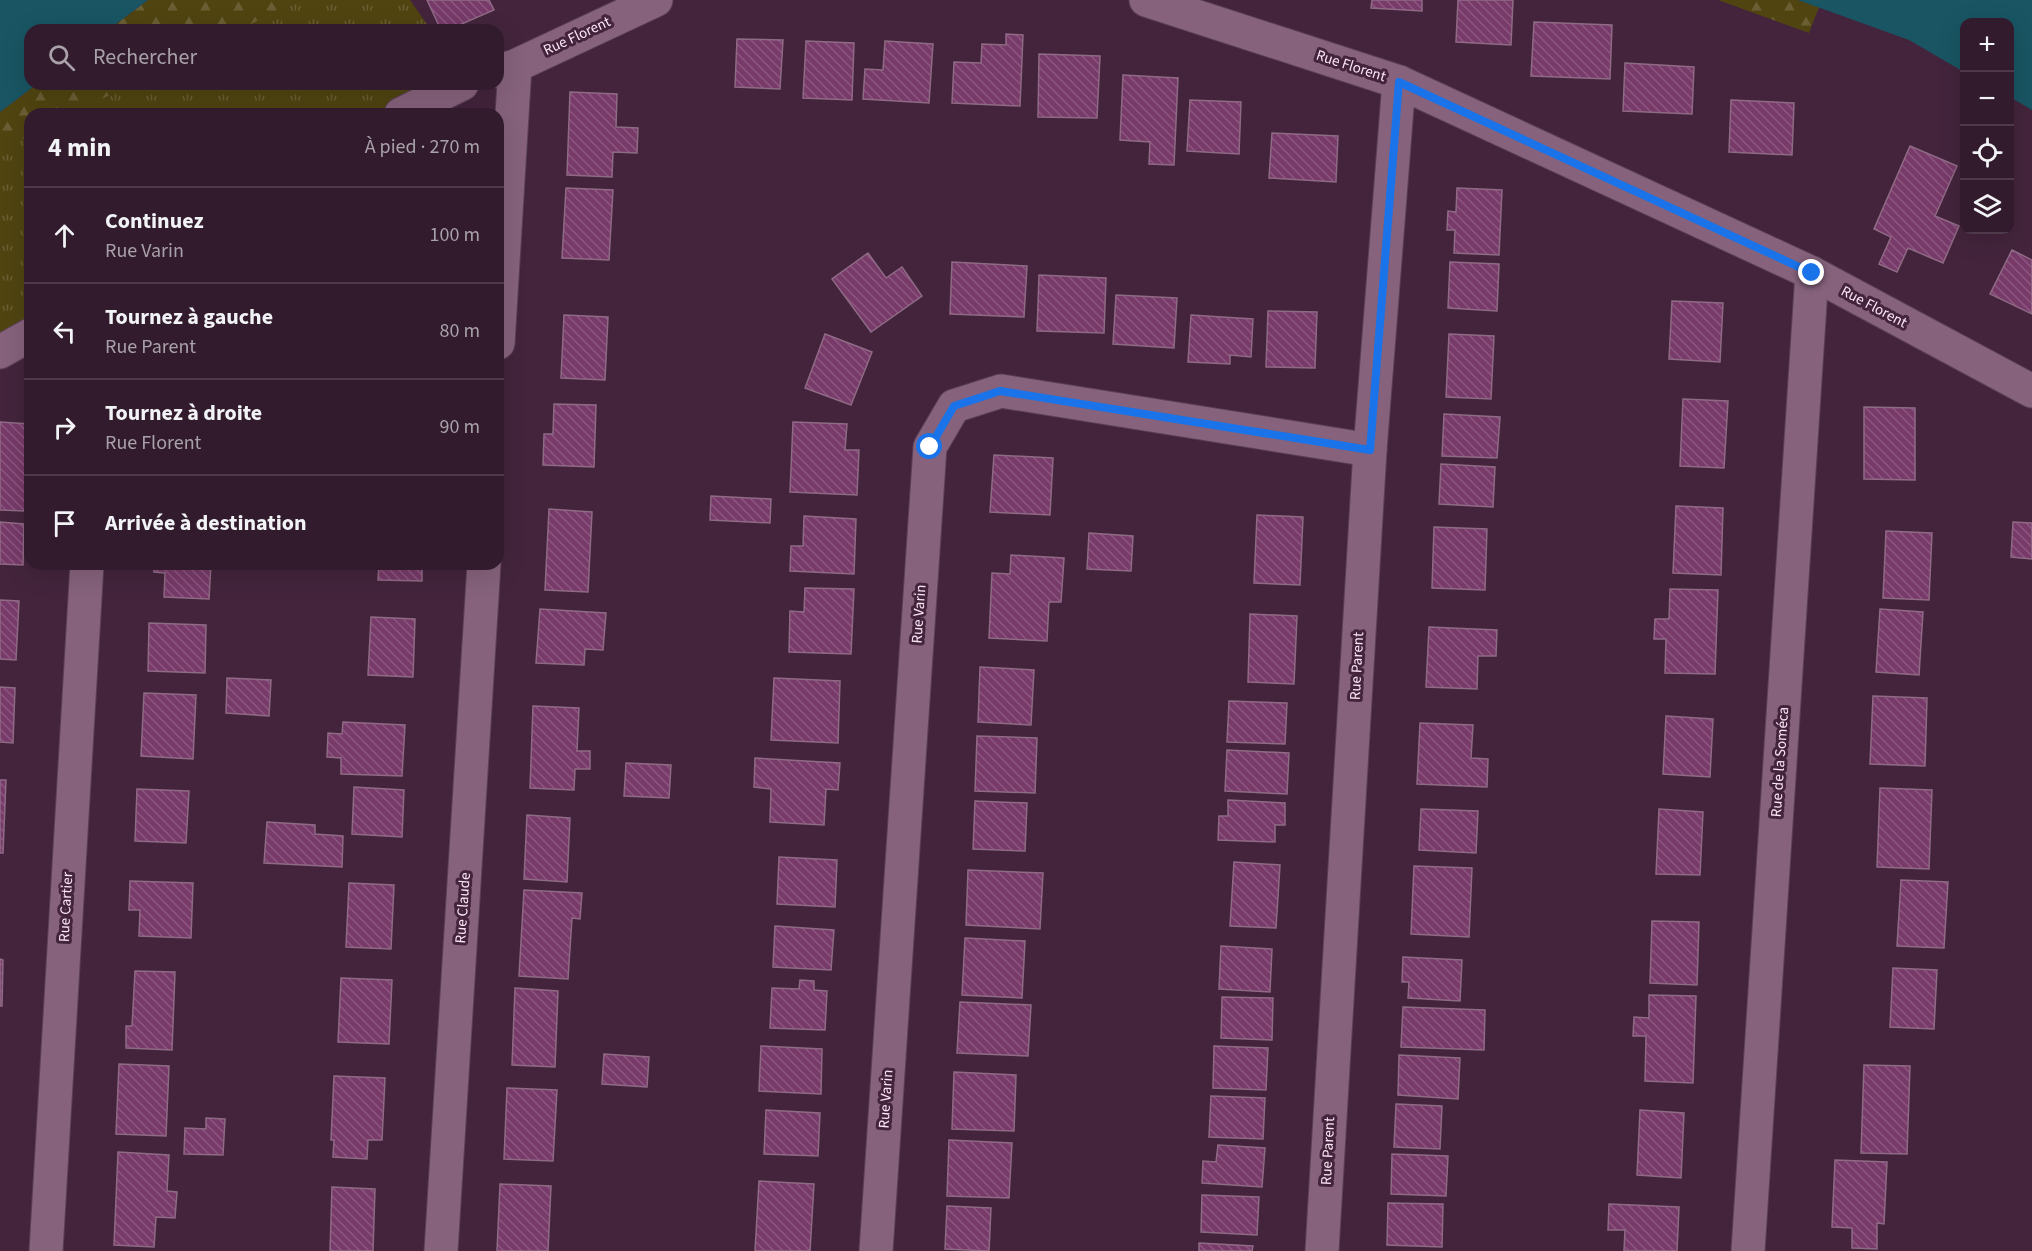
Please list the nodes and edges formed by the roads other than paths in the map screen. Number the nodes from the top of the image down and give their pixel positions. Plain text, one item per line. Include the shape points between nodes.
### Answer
1 (656, 0) edge
2 (1146, 0) edge
3 (507, 68) edge
4 (1399, 82) junction
5 (450, 90) edge
6 (413, 108) edge
7 (504, 160) edge
8 (1812, 273) junction
9 (24, 338) edge
10 (0, 352) edge
11 (2032, 391) edge
12 (1370, 450) junction
13 (87, 570) edge
14 (484, 570) edge
15 (46, 1251) edge
16 (441, 1251) edge
17 (876, 1251) edge
18 (1322, 1251) edge
19 (1748, 1251) edge

1 - 3 street, Rue Florent
2 - 4 street, Rue Florent
3 - 7 street
4 - 8 street, Rue Florent
4 - 12 street, Rue Parent
5 - 6 street
8 - 11 street, Rue Florent
8 - 19 street, Rue de la Soméca
9 - 10 street
12 - 17 street, Rue Varin via 1000,391 954,406 930,447
12 - 18 street, Rue Parent
13 - 15 street, Rue Cartier
14 - 16 street, Rue Claude

